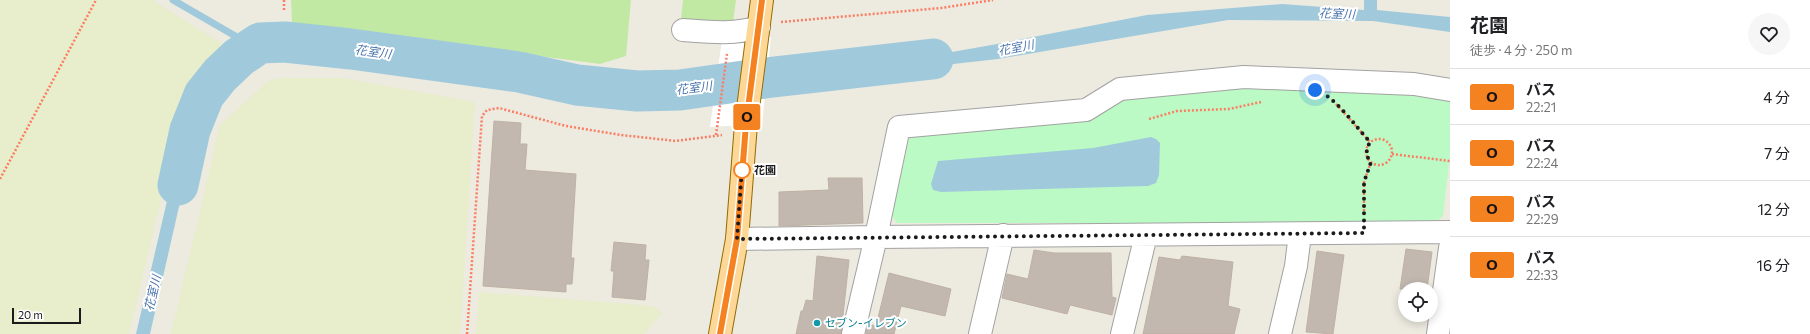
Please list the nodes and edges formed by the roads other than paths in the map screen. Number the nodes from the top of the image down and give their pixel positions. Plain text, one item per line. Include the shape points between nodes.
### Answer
1 (762, 0) edge
2 (683, 30) dead end
3 (758, 34) junction
4 (1450, 90) edge
5 (1450, 232) edge
6 (1300, 234) junction
7 (1003, 235) junction
8 (1146, 235) junction
9 (876, 237) junction
10 (737, 239) junction
11 (1450, 248) edge
12 (720, 334) edge
13 (853, 334) edge
14 (980, 334) edge
15 (1122, 334) edge
16 (1280, 334) edge
17 (1438, 334) edge

1 - 3 main road
2 - 3 street via 729,33 746,31
3 - 10 main road via 746,129
4 - 9 street via 1414,84 1244,77 1120,89 1086,110 899,127
5 - 6 street
6 - 8 street
6 - 16 street via 1296,266
7 - 8 street
7 - 9 street
7 - 14 street
8 - 15 street
9 - 10 street
9 - 13 street
10 - 12 main road
11 - 17 street

